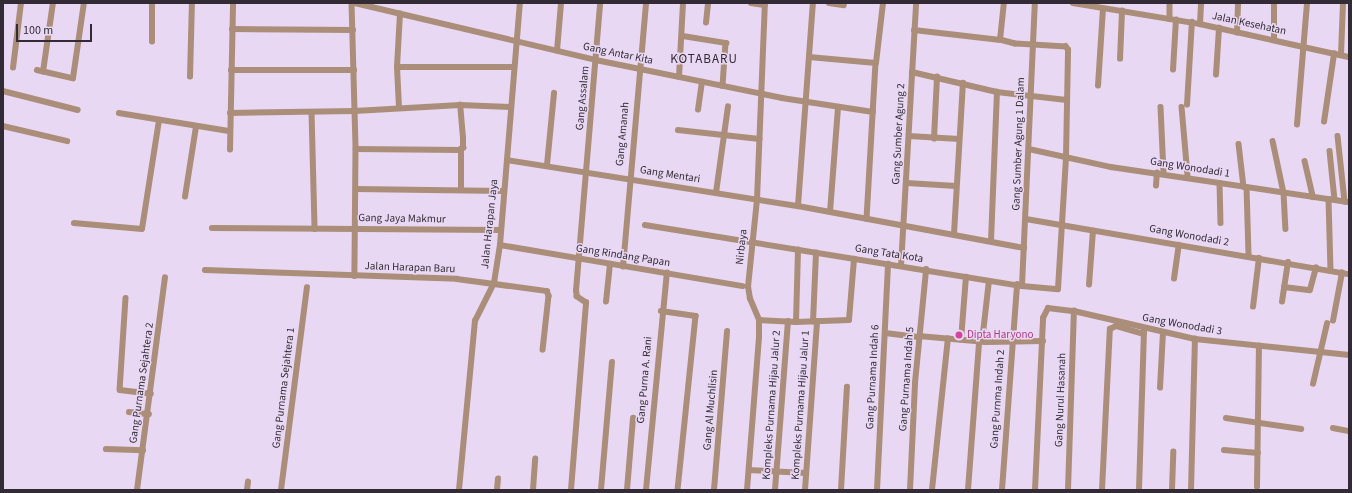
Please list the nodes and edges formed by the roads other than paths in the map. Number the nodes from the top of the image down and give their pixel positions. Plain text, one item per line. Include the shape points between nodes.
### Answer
1 (21, 3) edge
2 (52, 3) edge
3 (84, 3) edge
4 (152, 3) edge
5 (192, 3) edge
6 (233, 3) edge
7 (354, 3) edge
8 (520, 3) edge
9 (561, 3) edge
10 (600, 3) edge
11 (646, 3) edge
12 (683, 3) edge
13 (708, 3) edge
14 (751, 3) edge
15 (813, 3) edge
16 (829, 3) edge
17 (883, 3) edge
18 (916, 3) edge
19 (1004, 3) edge
20 (1035, 3) edge
21 (1073, 3) edge
22 (1114, 3) edge
23 (1170, 3) edge
24 (1200, 3) edge
25 (1238, 3) edge
26 (1274, 3) edge
27 (1307, 3) edge
28 (1343, 3) edge
29 (765, 4) edge
30 (1083, 4) edge
31 (844, 5) dead end
32 (1103, 8) junction
33 (1114, 10) junction
34 (1122, 10) junction
35 (400, 14) junction
36 (1173, 20) junction
37 (1192, 22) junction
38 (706, 23) dead end
39 (1200, 24) junction
40 (1219, 28) junction
41 (232, 29) junction
42 (353, 30) junction
43 (914, 30) junction
44 (1237, 32) junction
45 (683, 36) junction
46 (1000, 40) junction
47 (1274, 40) junction
48 (152, 42) dead end
49 (517, 42) junction
50 (1033, 45) junction
51 (1305, 46) junction
52 (557, 51) junction
53 (1334, 54) junction
54 (1342, 56) junction
55 (809, 57) junction
56 (1349, 57) edge
57 (1120, 59) dead end
58 (596, 60) junction
59 (876, 62) junction
60 (397, 67) junction
61 (514, 67) junction
62 (14, 68) dead end
63 (639, 68) junction
64 (37, 70) dead end
65 (231, 70) junction
66 (354, 70) junction
67 (1173, 70) dead end
68 (43, 72) junction
69 (912, 72) junction
70 (1216, 76) dead end
71 (190, 77) dead end
72 (679, 77) junction
73 (937, 77) junction
74 (702, 82) junction
75 (963, 83) junction
76 (723, 86) junction
77 (1098, 86) dead end
78 (3, 92) edge
79 (997, 92) junction
80 (554, 93) dead end
81 (762, 94) junction
82 (1031, 98) junction
83 (806, 100) junction
84 (1068, 100) junction
85 (460, 105) junction
86 (728, 106) dead end
87 (510, 107) junction
88 (838, 107) junction
89 (1161, 107) dead end
90 (399, 108) junction
91 (78, 110) dead end
92 (698, 110) dead end
93 (119, 112) dead end
94 (312, 112) junction
95 (355, 112) junction
96 (873, 112) junction
97 (230, 113) junction
98 (159, 120) junction
99 (1324, 122) dead end
100 (1297, 125) dead end
101 (3, 126) edge
102 (196, 127) junction
103 (678, 130) dead end
104 (229, 131) junction
105 (724, 134) junction
106 (908, 136) junction
107 (1338, 136) dead end
108 (760, 139) junction
109 (934, 139) junction
110 (959, 139) junction
111 (1273, 140) dead end
112 (67, 141) dead end
113 (1239, 144) dead end
114 (356, 149) junction
115 (461, 149) junction
116 (1029, 149) junction
117 (230, 150) dead end
118 (1330, 151) dead end
119 (1066, 158) junction
120 (507, 160) junction
121 (1306, 161) dead end
122 (547, 165) junction
123 (586, 171) junction
124 (1157, 173) junction
125 (1164, 174) junction
126 (1188, 176) junction
127 (630, 178) junction
128 (907, 183) junction
129 (1220, 183) junction
130 (956, 186) junction
131 (1156, 186) dead end
132 (1246, 187) junction
133 (356, 189) junction
134 (461, 190) junction
135 (503, 191) junction
136 (716, 193) junction
137 (1284, 193) junction
138 (185, 197) dead end
139 (1313, 197) junction
140 (757, 200) junction
141 (1332, 200) junction
142 (1347, 202) edge
143 (798, 206) junction
144 (830, 212) junction
145 (867, 219) junction
146 (1026, 219) junction
147 (74, 223) dead end
148 (1221, 223) dead end
149 (645, 225) dead end
150 (904, 225) junction
151 (1061, 226) junction
152 (212, 228) dead end
153 (355, 228) junction
154 (315, 229) junction
155 (1286, 229) dead end
156 (501, 230) junction
157 (1093, 231) junction
158 (954, 234) junction
159 (991, 241) junction
160 (752, 244) junction
161 (1179, 244) junction
162 (500, 245) junction
163 (1024, 248) junction
164 (798, 250) junction
165 (816, 253) junction
166 (1249, 256) junction
167 (1259, 258) junction
168 (579, 259) junction
169 (854, 259) junction
170 (1288, 262) junction
171 (610, 264) junction
172 (888, 264) junction
173 (901, 266) junction
174 (623, 267) junction
175 (1316, 268) junction
176 (205, 270) dead end
177 (926, 270) junction
178 (1330, 271) junction
179 (667, 273) junction
180 (1342, 273) junction
181 (1349, 274) edge
182 (355, 276) junction
183 (966, 277) junction
184 (165, 278) dead end
185 (1174, 279) dead end
186 (989, 281) junction
187 (494, 283) junction
188 (1089, 285) dead end
189 (746, 286) junction
190 (1019, 286) junction
191 (1284, 286) junction
192 (307, 288) dead end
193 (126, 298) dead end
194 (606, 302) dead end
195 (1282, 302) dead end
196 (1253, 307) dead end
197 (661, 311) junction
198 (1074, 311) junction
199 (759, 320) junction
200 (788, 321) junction
201 (796, 322) junction
202 (815, 322) junction
203 (727, 332) dead end
204 (1144, 332) junction
205 (885, 333) junction
206 (1163, 333) junction
207 (918, 336) junction
208 (948, 339) junction
209 (1195, 339) junction
210 (961, 340) junction
211 (1043, 341) junction
212 (980, 342) junction
213 (1012, 342) junction
214 (1260, 346) junction
215 (543, 350) dead end
216 (1320, 350) junction
217 (1349, 355) edge
218 (612, 362) dead end
219 (1313, 384) dead end
220 (847, 387) dead end
221 (1160, 388) dead end
222 (151, 394) junction
223 (129, 412) dead end
224 (149, 414) junction
225 (633, 418) dead end
226 (1226, 418) dead end
227 (1258, 423) junction
228 (1333, 428) dead end
229 (1301, 429) dead end
230 (1349, 431) edge
231 (106, 449) dead end
232 (143, 450) junction
233 (1224, 450) dead end
234 (1173, 452) dead end
235 (1258, 453) junction
236 (535, 459) dead end
237 (749, 470) junction
238 (776, 472) junction
239 (806, 473) junction
240 (498, 479) dead end
241 (248, 482) dead end
242 (1258, 487) dead end
243 (137, 490) edge
244 (247, 490) edge
245 (280, 490) edge
246 (459, 490) edge
247 (497, 490) edge
248 (533, 490) edge
249 (571, 490) edge
250 (601, 490) edge
251 (627, 490) edge
252 (646, 490) edge
253 (678, 490) edge
254 (714, 490) edge
255 (747, 490) edge
256 (775, 490) edge
257 (804, 490) edge
258 (841, 490) edge
259 (878, 490) edge
260 (910, 490) edge
261 (932, 490) edge
262 (968, 490) edge
263 (1002, 490) edge
264 (1035, 490) edge
265 (1068, 490) edge
266 (1102, 490) edge
267 (1139, 490) edge
268 (1172, 490) edge
269 (1191, 490) edge

1 - 62 street
2 - 68 street
3 - 68 street via 73,78
4 - 48 street via 149,33
5 - 71 street
6 - 41 street
7 - 35 street, Gang Antar Kita
7 - 42 street
8 - 49 street, Jalan Harapan Jaya
9 - 52 street
10 - 58 street, Gang Assalam
11 - 63 street, Gang Amanah
12 - 45 street
13 - 38 street
14 - 29 street
15 - 55 street
16 - 31 street
17 - 59 street
18 - 43 street, Gang Sumber Agung 2
19 - 46 street
20 - 50 street, Gang Sumber Agung 1 Dalam
21 - 30 street, Jalan Kesehatan
22 - 33 street
23 - 36 street
24 - 39 street
25 - 44 street
26 - 47 street
27 - 51 street
28 - 54 street
29 - 81 street, Nirbaya
30 - 32 street, Jalan Kesehatan
32 - 33 street, Jalan Kesehatan
32 - 77 street
33 - 34 street, Jalan Kesehatan
34 - 36 street, Jalan Kesehatan
34 - 57 street
35 - 49 street, Gang Antar Kita
35 - 60 street
36 - 37 street, Jalan Kesehatan
36 - 67 street
37 - 39 street, Jalan Kesehatan
37 - 126 street via 1185,106
39 - 40 street, Jalan Kesehatan
40 - 44 street, Jalan Kesehatan
40 - 70 street
41 - 42 street
41 - 65 street
42 - 66 street
43 - 46 street
43 - 69 street, Gang Sumber Agung 2
44 - 47 street, Jalan Kesehatan
45 - 72 street
45 - 76 street via 726,43
46 - 50 street
47 - 51 street, Jalan Kesehatan
49 - 52 street, Gang Antar Kita
49 - 61 street, Jalan Harapan Jaya
50 - 82 street, Gang Sumber Agung 1 Dalam
50 - 84 street via 1068,48
51 - 53 street, Jalan Kesehatan
51 - 100 street
52 - 58 street, Gang Antar Kita
53 - 54 street, Jalan Kesehatan
53 - 99 street
54 - 56 street, Jalan Kesehatan
55 - 59 street
55 - 83 street
58 - 63 street, Gang Antar Kita
58 - 123 street, Gang Assalam
59 - 96 street
60 - 61 street
60 - 90 street
61 - 87 street, Jalan Harapan Jaya
63 - 72 street, Gang Antar Kita
63 - 127 street, Gang Amanah
64 - 68 street
65 - 66 street
65 - 97 street
66 - 95 street
69 - 73 street
69 - 106 street, Gang Sumber Agung 2
72 - 74 street, Gang Antar Kita
73 - 75 street
73 - 109 street
74 - 76 street, Gang Antar Kita
74 - 92 street
75 - 79 street
75 - 110 street
76 - 81 street, Gang Antar Kita
78 - 91 street
79 - 82 street
79 - 159 street
80 - 122 street
81 - 83 street, Gang Antar Kita
81 - 108 street, Nirbaya
82 - 84 street
82 - 116 street, Gang Sumber Agung 1 Dalam
83 - 88 street, Gang Antar Kita
83 - 143 street
84 - 119 street
85 - 87 street
85 - 90 street
85 - 115 street
86 - 105 street
87 - 120 street, Jalan Harapan Jaya
88 - 96 street, Gang Antar Kita
88 - 144 street
89 - 125 street
90 - 95 street
93 - 98 street
94 - 95 street
94 - 97 street
94 - 154 street
95 - 114 street
96 - 145 street
97 - 104 street
98 - 102 street
98 - 147 street via 142,229
101 - 112 street
102 - 104 street
102 - 138 street
103 - 105 street
104 - 117 street
105 - 108 street
105 - 136 street
106 - 109 street
106 - 128 street, Gang Sumber Agung 2
107 - 142 street
108 - 140 street, Nirbaya
109 - 110 street
110 - 130 street
111 - 137 street
113 - 132 street
114 - 115 street
114 - 133 street
115 - 134 street
116 - 119 street, Gang Wonodadi 1
116 - 146 street, Gang Sumber Agung 1 Dalam
118 - 141 street
119 - 124 street, Gang Wonodadi 1
119 - 151 street
120 - 122 street, Gang Mentari
120 - 135 street, Jalan Harapan Jaya
121 - 139 street
122 - 123 street, Gang Mentari
123 - 127 street, Gang Mentari
123 - 168 street, Gang Assalam
124 - 125 street, Gang Wonodadi 1
124 - 131 street
125 - 126 street, Gang Wonodadi 1
126 - 129 street, Gang Wonodadi 1
127 - 136 street, Gang Mentari
127 - 174 street, Gang Amanah
128 - 130 street
128 - 150 street, Gang Sumber Agung 2
129 - 132 street, Gang Wonodadi 1
129 - 148 street
130 - 158 street
132 - 137 street, Gang Wonodadi 1
132 - 166 street
133 - 134 street
133 - 153 street
134 - 135 street
135 - 156 street, Jalan Harapan Jaya
136 - 140 street, Gang Mentari
137 - 139 street, Gang Wonodadi 1
137 - 155 street
139 - 141 street, Gang Wonodadi 1
140 - 143 street, Gang Mentari
140 - 160 street, Nirbaya
141 - 142 street, Gang Wonodadi 1
141 - 178 street
143 - 144 street, Gang Mentari
144 - 145 street, Gang Mentari
145 - 150 street, Gang Mentari
146 - 151 street, Gang Wonodadi 2
146 - 163 street, Gang Sumber Agung 1 Dalam
149 - 160 street, Gang Tata Kota
150 - 158 street, Gang Mentari
150 - 173 street, Gang Sumber Agung 2
151 - 157 street, Gang Wonodadi 2
151 - 190 street, Gang Tata Kota via 1061,284 1058,289
152 - 154 street, Gang Jaya Makmur
153 - 154 street, Gang Jaya Makmur
153 - 156 street, Gang Jaya Makmur
153 - 182 street
156 - 162 street, Jalan Harapan Jaya
157 - 161 street, Gang Wonodadi 2
157 - 188 street
158 - 159 street, Gang Mentari
159 - 163 street, Gang Mentari
160 - 164 street, Gang Tata Kota
160 - 189 street, Nirbaya
161 - 166 street, Gang Wonodadi 2
161 - 185 street
162 - 168 street, Gang Rindang Papan
162 - 187 street, Jalan Harapan Jaya
163 - 190 street, Gang Sumber Agung 1 Dalam
164 - 165 street, Gang Tata Kota
164 - 201 street
165 - 169 street, Gang Tata Kota
165 - 202 street, Kompleks Purnama Hijau Jalur 1
166 - 167 street, Gang Wonodadi 2
167 - 170 street, Gang Wonodadi 2
167 - 196 street
168 - 171 street, Gang Rindang Papan
168 - 249 street, Gang Assalam via 576,295 586,303 580,352
169 - 172 street, Gang Tata Kota
169 - 202 street via 849,320
170 - 175 street, Gang Wonodadi 2
170 - 191 street
171 - 174 street, Gang Rindang Papan
171 - 194 street
172 - 173 street, Gang Tata Kota
172 - 205 street, Gang Purnama Indah 6
173 - 177 street, Gang Tata Kota
174 - 179 street, Gang Rindang Papan
175 - 178 street, Gang Wonodadi 2
175 - 191 street via 1310,290
176 - 182 street, Jalan Harapan Baru
177 - 183 street, Gang Tata Kota
177 - 207 street, Gang Purnama Indah 5
178 - 180 street, Gang Wonodadi 2
179 - 189 street, Gang Rindang Papan
179 - 197 street, Gang Purna A. Rani
180 - 181 street, Gang Wonodadi 2
180 - 216 street via 1330,323
182 - 187 street, Jalan Harapan Baru
183 - 186 street, Gang Tata Kota
183 - 210 street
184 - 222 street, Gang Purnama Sejahtera 2
186 - 190 street, Gang Tata Kota
186 - 212 street
187 - 215 street, Jalan Harapan Baru via 549,293
187 - 246 street, Jalan Harapan Jaya via 475,321
189 - 199 street, Nirbaya
190 - 213 street, Gang Purnma Indah 2
191 - 195 street
192 - 245 street, Gang Purnama Sejahtera 1
193 - 222 street via 120,390
197 - 252 street, Gang Purna A. Rani
197 - 253 street via 696,316
198 - 204 street, Gang Wonodadi 3
198 - 211 street, Gang Wonodadi 3 via 1047,309 1043,318
198 - 265 street, Gang Nurul Hasanah
199 - 200 street
199 - 237 street, Nirbaya
200 - 201 street
200 - 238 street, Kompleks Purnama Hijau Jalur 2
201 - 202 street
202 - 239 street, Kompleks Purnama Hijau Jalur 1
203 - 254 street, Gang Al Muchlisin
204 - 206 street, Gang Wonodadi 3
204 - 266 street via 1116,326 1110,329
204 - 267 street
205 - 207 street
205 - 259 street, Gang Purnama Indah 6
206 - 209 street, Gang Wonodadi 3
206 - 221 street
207 - 208 street
207 - 260 street, Gang Purnama Indah 5
208 - 210 street
208 - 261 street
209 - 214 street, Gang Wonodadi 3
209 - 269 street
210 - 212 street
211 - 213 street
211 - 264 street
212 - 213 street
212 - 262 street
213 - 263 street, Gang Purnma Indah 2
214 - 216 street, Gang Wonodadi 3
214 - 227 street
216 - 217 street, Gang Wonodadi 3
216 - 219 street
218 - 250 street
220 - 258 street
222 - 224 street, Gang Purnama Sejahtera 2
223 - 224 street
224 - 232 street, Gang Purnama Sejahtera 2
225 - 251 street
226 - 227 street
227 - 229 street
227 - 235 street
228 - 230 street
231 - 232 street
232 - 243 street, Gang Purnama Sejahtera 2
233 - 235 street
234 - 268 street
235 - 242 street
236 - 248 street
237 - 238 street
237 - 255 street, Nirbaya
238 - 239 street
238 - 256 street, Kompleks Purnama Hijau Jalur 2
239 - 257 street, Kompleks Purnama Hijau Jalur 1
240 - 247 street
241 - 244 street

